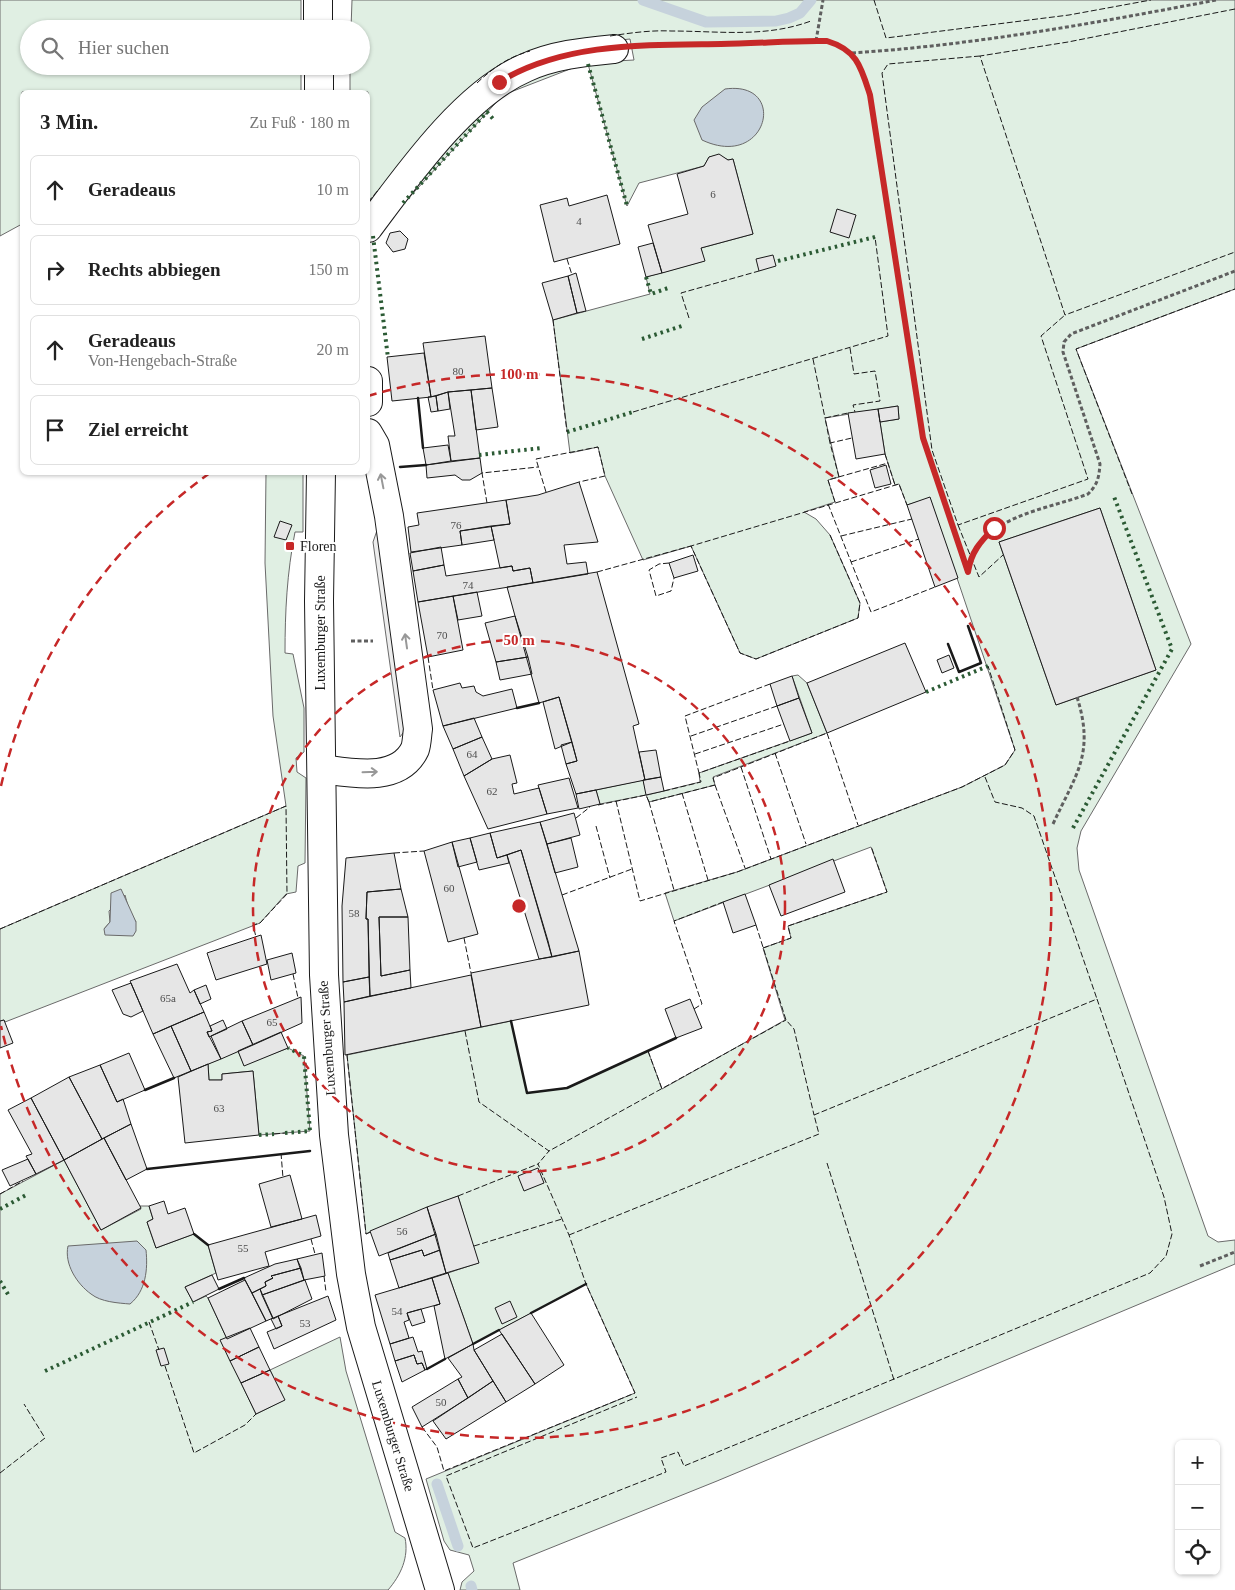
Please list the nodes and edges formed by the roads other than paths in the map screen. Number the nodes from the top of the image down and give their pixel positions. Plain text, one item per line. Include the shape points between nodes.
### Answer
1 (318, 0) edge
2 (318, 20) edge
3 (614, 49) road end
4 (319, 75) edge
5 (319, 90) edge
6 (370, 225) edge
7 (370, 436) edge
8 (321, 475) edge
9 (322, 770) junction
10 (440, 1590) edge

1 - 2 main road
3 - 6 main road via 552,58 523,68 499,82 466,110 418,162
4 - 5 main road
9 -> 7 main road via 350,773 391,771 405,762 415,748 418,730 389,516 375,445
8 - 9 main road, Luxemburger Straße
9 - 10 main road, Luxemburger Straße via 327,1039 334,1135 351,1274 368,1354

